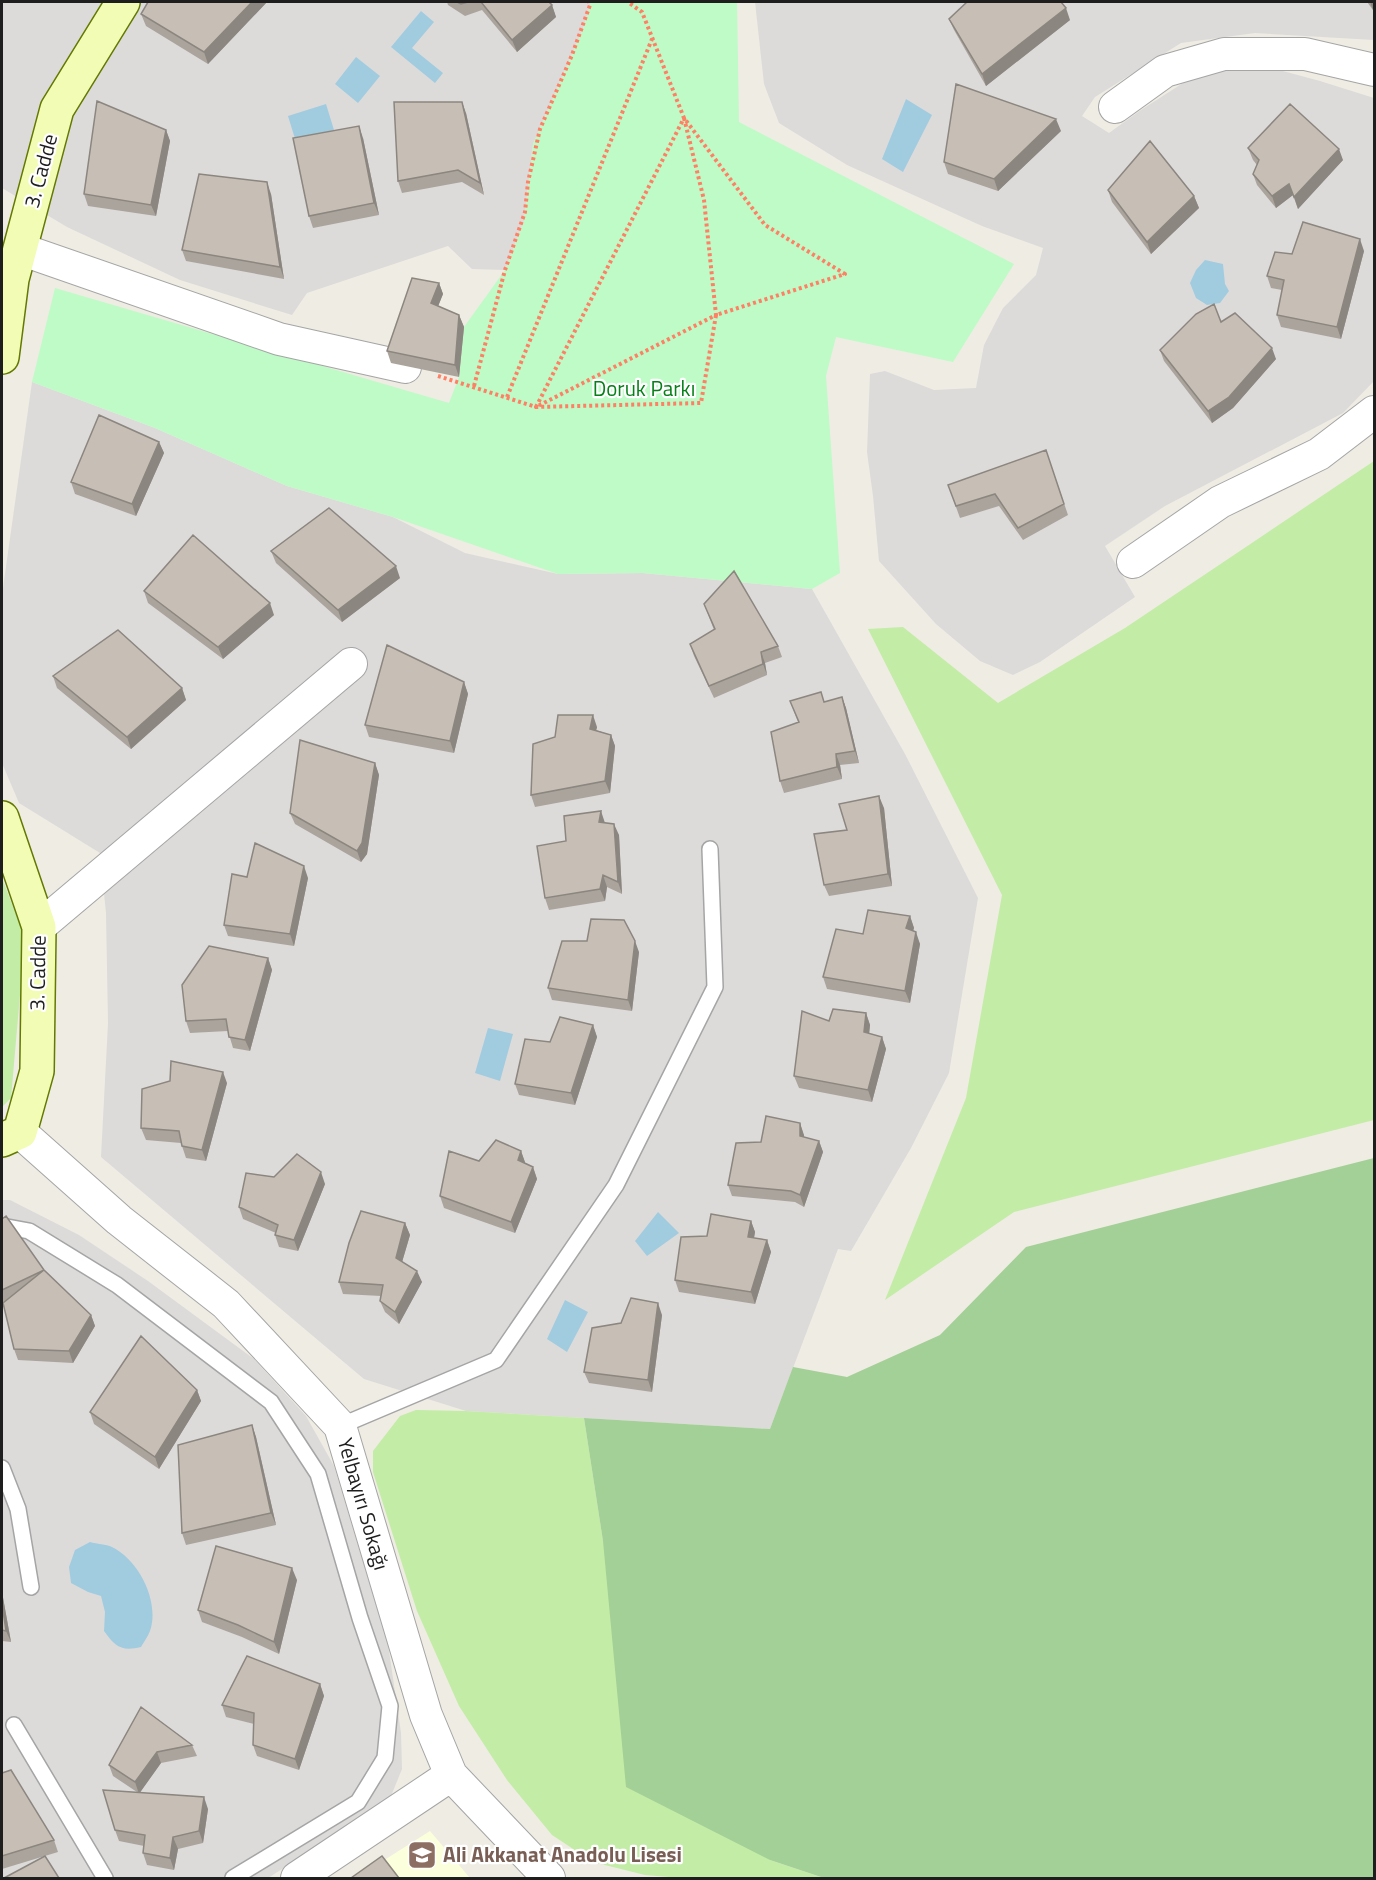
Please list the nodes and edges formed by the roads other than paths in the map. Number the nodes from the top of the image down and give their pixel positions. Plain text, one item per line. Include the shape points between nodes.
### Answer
1 (123, 2) edge
2 (1374, 70) edge
3 (1115, 107) dead end
4 (20, 249) junction
5 (2, 357) edge
6 (405, 367) edge
7 (1374, 412) edge
8 (1132, 562) dead end
9 (351, 664) dead end
10 (2, 818) edge
11 (710, 849) dead end
12 (39, 927) junction
13 (11, 1136) edge
14 (2, 1226) edge
15 (340, 1426) junction
16 (2, 1468) edge
17 (31, 1587) dead end
18 (14, 1725) dead end
19 (451, 1775) junction
20 (105, 1878) edge
21 (233, 1878) edge
22 (297, 1878) edge
23 (549, 1878) edge

1 - 4 main road, 3. Cadde via 57,109
2 - 3 street via 1305,54 1224,54 1165,70
4 - 5 main road, 3. Cadde
4 - 6 street via 279,339
7 - 8 street via 1319,454 1220,502
9 - 12 street
10 - 12 main road, 3. Cadde
11 - 15 lane via 715,987 616,1185 496,1360
12 - 13 main road, 3. Cadde via 37,1071
13 - 15 street, Yelbayırı Sokağı via 225,1304
14 - 21 lane via 29,1231 117,1285 271,1402 318,1474 390,1706 385,1758 358,1802
15 - 19 street, Yelbayırı Sokağı via 426,1715
16 - 17 lane via 18,1509
18 - 20 lane
19 - 22 street
19 - 23 street, Yelbayırı Sokağı

